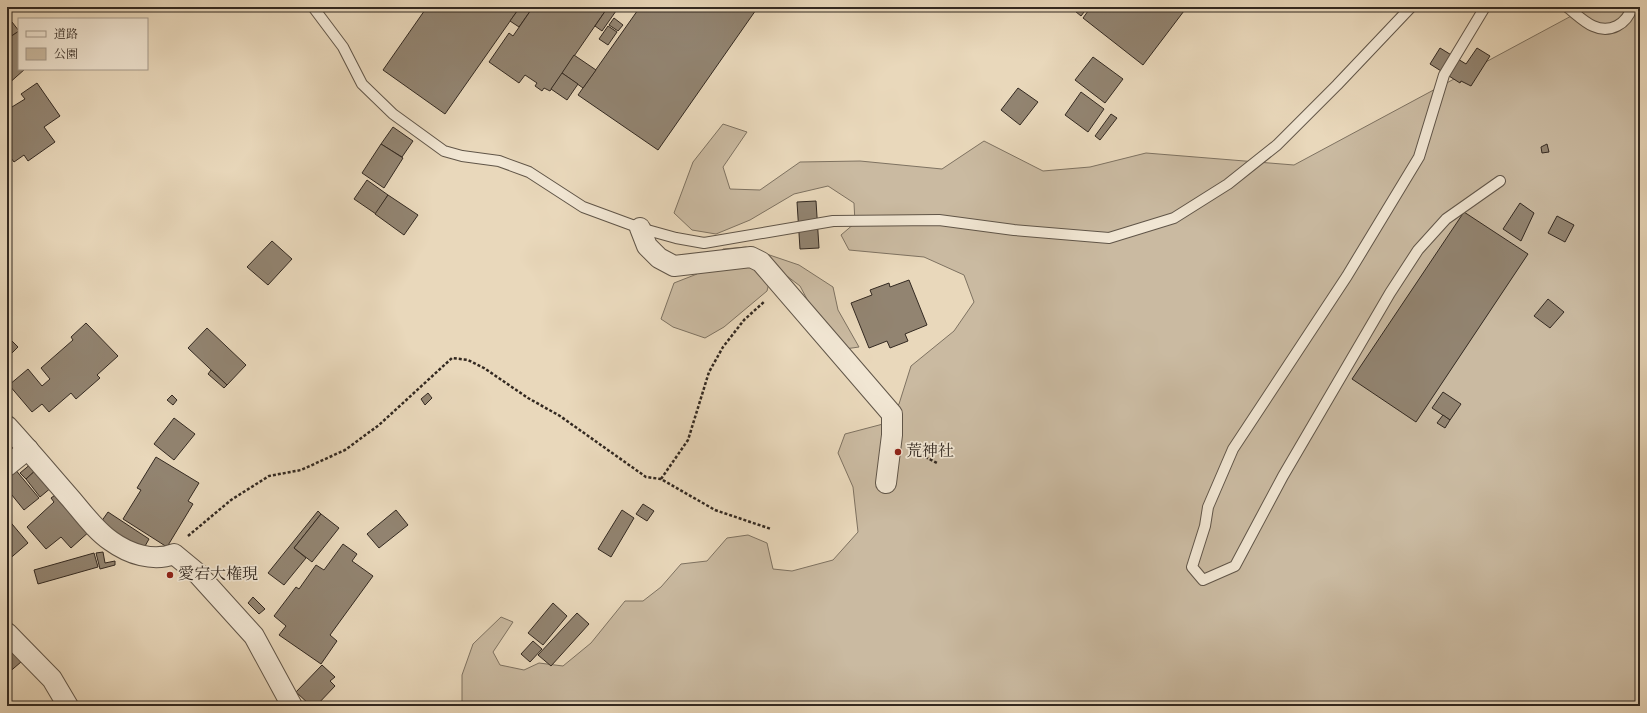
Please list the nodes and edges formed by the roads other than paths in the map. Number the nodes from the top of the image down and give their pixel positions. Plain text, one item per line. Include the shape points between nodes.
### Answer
1 (313, 7) edge
2 (1410, 7) edge
3 (1485, 7) edge
4 (1567, 7) edge
5 (1632, 7) edge
6 (1500, 181) dead end
7 (640, 228) junction
8 (7, 426) edge
9 (28, 449) junction
10 (7, 466) edge
11 (886, 482) dead end
12 (7, 633) edge
13 (68, 706) edge
14 (292, 706) edge

1 - 7 lane via 343,47 362,84 393,114 444,151 499,161 529,172 583,207
2 - 7 lane via 1277,145 1228,184 1174,218 1109,238 1014,230 939,220 833,221 704,243
3 - 6 lane via 1444,75 1419,157 1347,276 1233,449 1208,507 1192,567 1203,580 1235,566 1283,476 1418,250 1446,219
4 - 5 lane via 1593,26 1608,29 1622,24
7 - 11 street via 648,246 655,254 674,266 751,257 761,262 892,414
8 - 9 street
9 - 10 street
9 - 14 street via 110,541 134,553 150,557 174,554 197,573 254,636
12 - 13 street via 52,679

